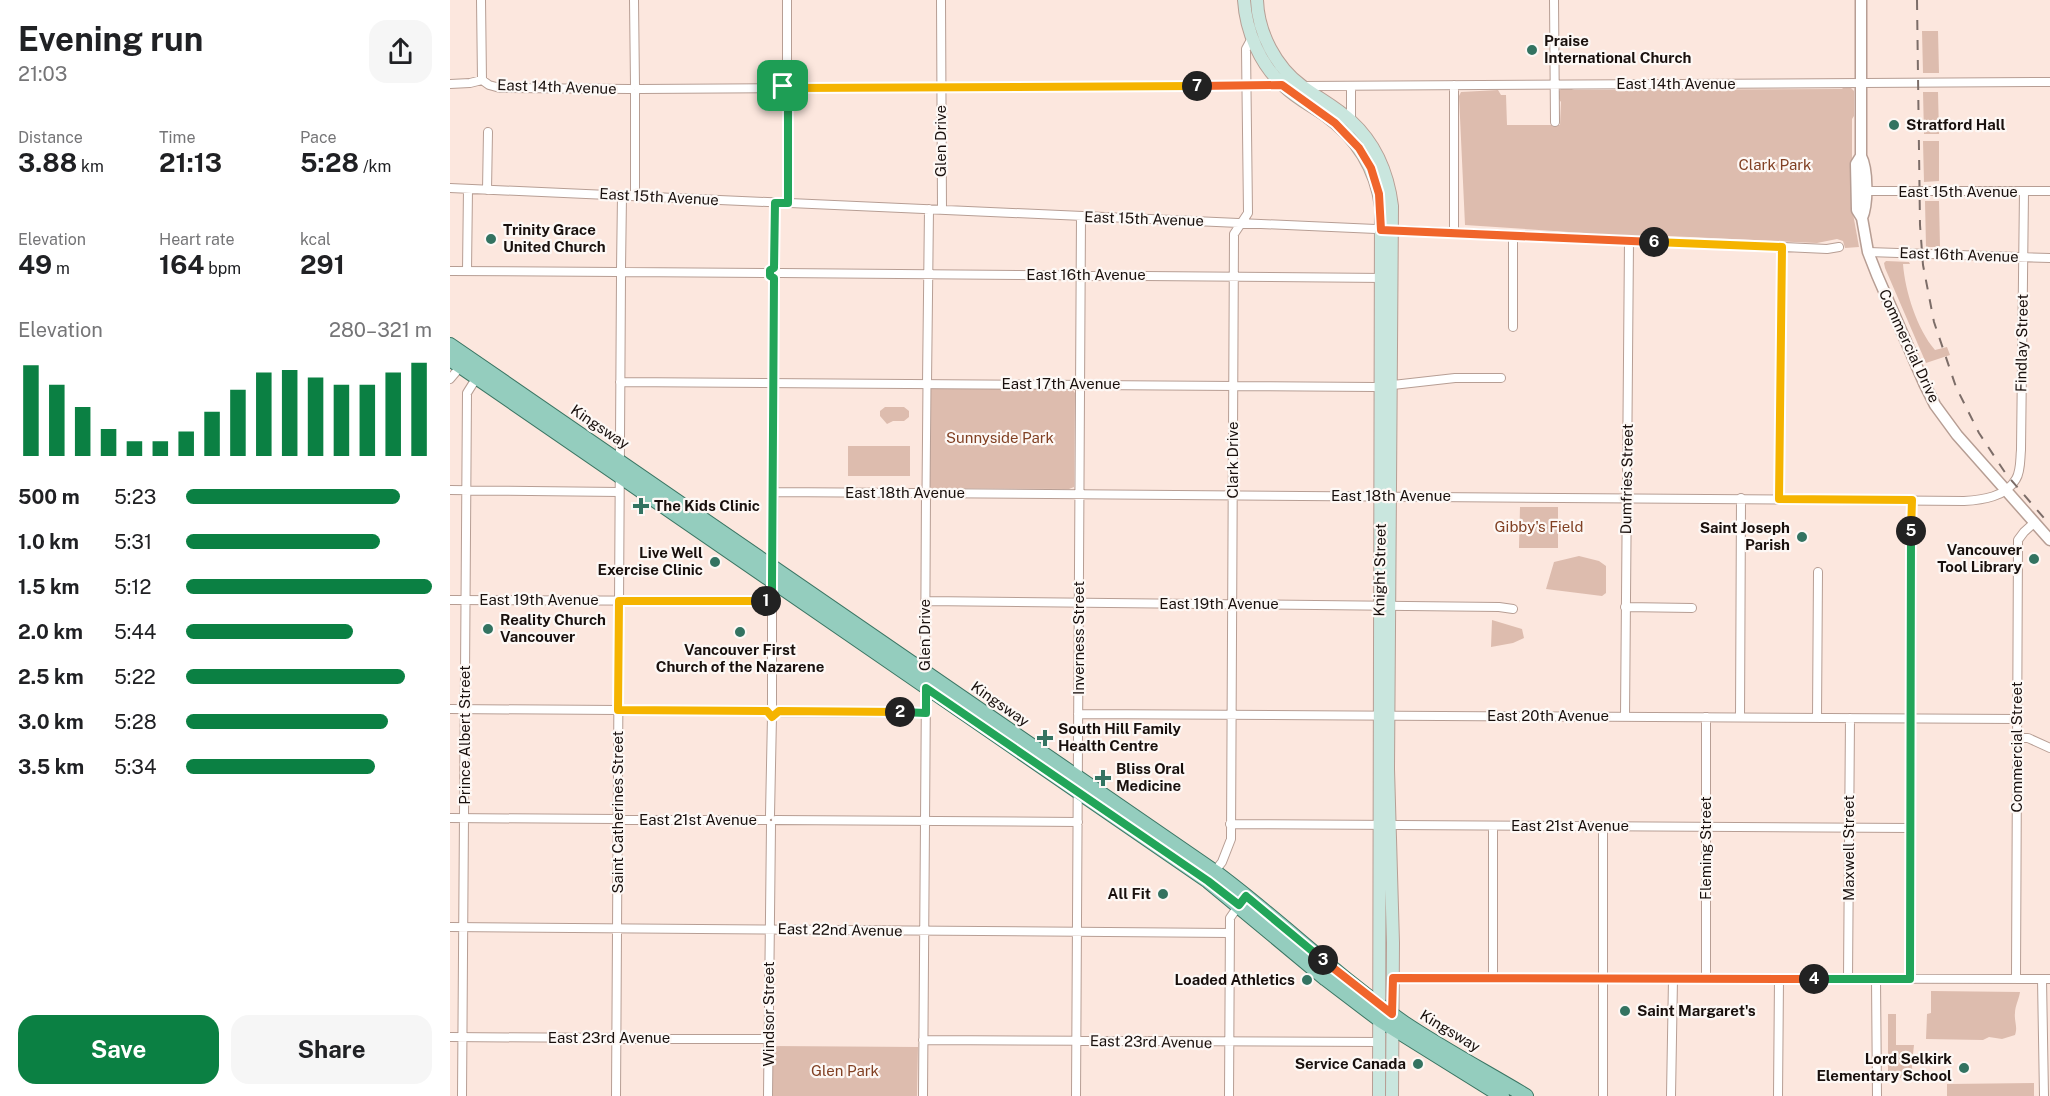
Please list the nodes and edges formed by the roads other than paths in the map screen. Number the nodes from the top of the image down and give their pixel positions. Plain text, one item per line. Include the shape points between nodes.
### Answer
1 (481, 0) edge
2 (634, 0) edge
3 (787, 0) edge
4 (941, 0) edge
5 (1244, 0) edge
6 (1257, 0) edge
7 (1554, 0) edge
8 (1861, 0) edge
9 (1252, 38) junction
10 (482, 80) junction
11 (2050, 82) edge
12 (1861, 83) junction
13 (450, 84) edge
14 (1554, 84) junction
15 (1282, 85) junction
16 (1454, 85) junction
17 (1247, 86) junction
18 (1302, 86) junction
19 (1351, 86) junction
20 (941, 87) junction
21 (788, 88) junction
22 (635, 89) junction
23 (1351, 120) junction
24 (1555, 122) dead end
25 (488, 132) dead end
26 (1861, 156) junction
27 (450, 188) edge
28 (468, 189) junction
29 (487, 190) junction
30 (1865, 191) junction
31 (2024, 191) junction
32 (2050, 191) edge
33 (622, 196) junction
34 (635, 196) junction
35 (775, 203) junction
36 (788, 203) junction
37 (928, 209) junction
38 (942, 210) junction
39 (1081, 216) junction
40 (1862, 218) junction
41 (1241, 223) junction
42 (1387, 230) junction
43 (1454, 233) junction
44 (1513, 236) junction
45 (1629, 241) junction
46 (1782, 247) junction
47 (1839, 247) dead end
48 (1868, 252) junction
49 (2023, 257) junction
50 (2050, 258) edge
51 (450, 271) edge
52 (467, 271) junction
53 (621, 272) junction
54 (774, 273) junction
55 (927, 275) junction
56 (1081, 275) junction
57 (1233, 276) junction
58 (1386, 278) junction
59 (1513, 327) dead end
60 (450, 345) edge
61 (456, 362) edge
62 (477, 377) junction
63 (1501, 378) dead end
64 (450, 379) edge
65 (620, 382) junction
66 (774, 383) junction
67 (927, 384) junction
68 (1080, 384) junction
69 (1385, 385) junction
70 (1234, 386) junction
71 (619, 460) junction
72 (619, 475) junction
73 (2005, 489) junction
74 (450, 490) edge
75 (466, 490) junction
76 (619, 492) junction
77 (773, 492) junction
78 (926, 493) junction
79 (1079, 494) junction
80 (1233, 495) junction
81 (1386, 496) junction
82 (1627, 498) junction
83 (1741, 498) junction
84 (1779, 499) junction
85 (1912, 500) junction
86 (2035, 522) junction
87 (2050, 540) edge
88 (773, 567) junction
89 (1818, 572) dead end
90 (772, 582) junction
91 (450, 600) edge
92 (466, 600) junction
93 (619, 601) junction
94 (925, 601) junction
95 (772, 602) junction
96 (1079, 604) junction
97 (1231, 604) junction
98 (1385, 605) junction
99 (1625, 607) junction
100 (1692, 608) dead end
101 (1513, 609) dead end
102 (925, 672) junction
103 (926, 688) junction
104 (450, 709) edge
105 (465, 709) junction
106 (618, 710) junction
107 (772, 711) junction
108 (926, 713) junction
109 (1078, 714) junction
110 (1231, 714) junction
111 (1384, 715) junction
112 (1625, 717) junction
113 (1707, 717) junction
114 (1740, 717) junction
115 (1817, 718) junction
116 (1850, 718) junction
117 (1911, 718) junction
118 (2017, 719) junction
119 (2017, 738) junction
120 (2050, 748) edge
121 (1078, 777) junction
122 (1078, 793) junction
123 (450, 818) edge
124 (465, 818) junction
125 (618, 820) junction
126 (771, 820) junction
127 (926, 821) junction
128 (1078, 822) junction
129 (1230, 824) junction
130 (1384, 824) junction
131 (1493, 826) junction
132 (1603, 826) junction
133 (1706, 827) junction
134 (1849, 827) junction
135 (1910, 828) junction
136 (1211, 876) junction
137 (1242, 900) junction
138 (450, 927) edge
139 (462, 927) junction
140 (617, 929) junction
141 (770, 929) junction
142 (923, 931) junction
143 (1077, 932) junction
144 (1230, 933) junction
145 (1393, 978) junction
146 (1493, 978) junction
147 (1603, 978) junction
148 (1673, 978) junction
149 (1706, 979) junction
150 (1779, 979) junction
151 (1848, 979) junction
152 (1876, 979) junction
153 (1910, 979) junction
154 (2016, 979) junction
155 (2046, 979) edge
156 (1380, 1004) junction
157 (1386, 1017) junction
158 (1392, 1029) junction
159 (450, 1037) edge
160 (462, 1037) junction
161 (617, 1038) junction
162 (768, 1039) junction
163 (923, 1040) junction
164 (1076, 1041) junction
165 (1229, 1042) junction
166 (1380, 1042) junction
167 (462, 1096) edge
168 (616, 1096) edge
169 (768, 1096) edge
170 (923, 1096) edge
171 (1076, 1096) edge
172 (1229, 1096) edge
173 (1379, 1096) edge
174 (1392, 1096) edge
175 (1502, 1096) edge
176 (1526, 1096) edge
177 (1603, 1096) edge
178 (1671, 1096) edge
179 (1778, 1096) edge
180 (1877, 1096) edge
181 (2044, 1096) edge

1 - 10 street
2 - 22 street
3 - 21 street
4 - 20 street, Glen Drive
5 - 9 main road, Clark Drive
6 - 18 main road via 1267,43 1288,74
7 - 14 street
8 - 12 street, Commercial Drive
9 - 15 main road, Clark Drive
9 - 17 street, Clark Drive via 1246,49
10 - 13 street, East 14th Avenue
10 - 22 street, East 14th Avenue via 500,88
11 - 12 street, East 14th Avenue
12 - 14 street, East 14th Avenue
12 - 26 street, Commercial Drive
14 - 16 street, East 14th Avenue
14 - 24 street
15 - 17 street, East 14th Avenue
15 - 42 main road, Knight Street via 1335,123 1365,156
16 - 19 street, East 14th Avenue
16 - 43 street
17 - 20 street, East 14th Avenue
17 - 41 street, Clark Drive via 1248,213
18 - 19 street, East 14th Avenue
18 - 23 main road, Knight Street
19 - 23 street
20 - 21 street, East 14th Avenue
20 - 38 street, Glen Drive
21 - 22 street, East 14th Avenue
21 - 36 street
22 - 34 street
23 - 42 main road, Knight Street via 1381,165 1390,193
25 - 29 street
26 - 30 street, Commercial Drive via 1865,163
26 - 40 street, Commercial Drive via 1856,164 1856,183 1857,210
27 - 28 street, East 15th Avenue
28 - 29 street, East 15th Avenue
28 - 52 street
29 - 33 street, East 15th Avenue
30 - 31 street, East 15th Avenue
30 - 40 street, Commercial Drive via 1866,210
31 - 32 street, East 15th Avenue
31 - 49 street, Findlay Street
33 - 34 street, East 15th Avenue
33 - 53 street, Saint Catherines Street
34 - 35 street, East 15th Avenue
35 - 36 street, East 15th Avenue
35 - 54 street, Windsor Street
36 - 37 street, East 15th Avenue
37 - 38 street, East 15th Avenue
37 - 55 street, Glen Drive
38 - 39 street, East 15th Avenue
39 - 41 street, East 15th Avenue
39 - 56 street, Inverness Street
40 - 48 street, Commercial Drive
41 - 42 street, East 15th Avenue
41 - 57 street, Clark Drive via 1234,234
42 - 43 street, East 15th Avenue
42 - 58 main road, Knight Street
43 - 44 street, East 15th Avenue
44 - 45 street, East 15th Avenue
44 - 59 street
45 - 46 street, East 15th Avenue
45 - 82 street, Dumfries Street
46 - 47 street, East 15th Avenue
46 - 84 street
48 - 49 street, East 16th Avenue
48 - 73 street, Commercial Drive via 1935,405 1956,435
49 - 50 street, East 16th Avenue
49 - 73 street, Findlay Street via 2021,450 2017,477
51 - 52 street, East 16th Avenue
52 - 53 street, East 16th Avenue
53 - 54 street, East 16th Avenue
53 - 65 street, Saint Catherines Street
54 - 55 street, East 16th Avenue
54 - 66 street, Windsor Street
55 - 56 street, East 16th Avenue
55 - 67 street, Glen Drive
56 - 57 street, East 16th Avenue
56 - 68 street, Inverness Street
57 - 58 street, East 16th Avenue
57 - 70 street, Clark Drive
58 - 69 main road, Knight Street
60 - 71 main road, Kingsway
61 - 62 main road, Kingsway
61 - 64 street
62 - 72 main road, Kingsway
62 - 75 street, Prince Albert Street via 467,390
63 - 69 street, East 17th Avenue
65 - 66 street, East 17th Avenue
65 - 71 street, Saint Catherines Street
66 - 67 street, East 17th Avenue
66 - 77 street, Windsor Street
67 - 68 street, East 17th Avenue
67 - 78 street, Glen Drive
68 - 70 street, East 17th Avenue
68 - 79 street, Inverness Street
69 - 70 street, East 17th Avenue
69 - 81 main road, Knight Street
70 - 80 street, Clark Drive
71 - 72 street, Saint Catherines Street
71 - 88 main road, Kingsway
72 - 76 street, Saint Catherines Street
72 - 90 main road, Kingsway
73 - 85 street, East 18th Avenue via 1987,499
73 - 86 street, Commercial Drive
74 - 75 street
75 - 76 street
75 - 92 street, Prince Albert Street
76 - 93 street, Saint Catherines Street
77 - 78 street, East 18th Avenue
77 - 88 street, Windsor Street
78 - 79 street, East 18th Avenue
78 - 94 street, Glen Drive
79 - 80 street, East 18th Avenue
79 - 96 street, Inverness Street
80 - 81 street, East 18th Avenue
80 - 97 street, Clark Drive
81 - 82 street, East 18th Avenue
81 - 98 main road, Knight Street
82 - 83 street, East 18th Avenue
82 - 99 street, Dumfries Street
83 - 84 street, East 18th Avenue
83 - 114 street
84 - 85 street, East 18th Avenue
85 - 117 street
86 - 87 street, Commercial Drive
86 - 118 street, Commercial Street via 2018,540
88 - 90 street, Windsor Street
88 - 102 main road, Kingsway
89 - 115 street
90 - 95 street, Windsor Street
90 - 103 main road, Kingsway
91 - 92 street, East 19th Avenue
92 - 93 street, East 19th Avenue
92 - 105 street, Prince Albert Street
93 - 95 street, East 19th Avenue
93 - 106 street, Saint Catherines Street
94 - 96 street, East 19th Avenue
94 - 102 street, Glen Drive
95 - 107 street, Windsor Street
96 - 97 street, East 19th Avenue
96 - 109 street, Inverness Street
97 - 98 street, East 19th Avenue
97 - 110 street, Clark Drive
98 - 101 street, East 19th Avenue
98 - 111 main road, Knight Street
99 - 100 street
99 - 112 street, Dumfries Street
102 - 103 street, Glen Drive
102 - 121 main road, Kingsway
103 - 108 street, Glen Drive
103 - 122 main road, Kingsway
104 - 105 street
105 - 106 street
105 - 124 street, Prince Albert Street
106 - 107 street
106 - 125 street, Saint Catherines Street
107 - 108 street
107 - 126 street, Windsor Street
108 - 127 street, Glen Drive
109 - 110 street, East 20th Avenue
109 - 121 street, Inverness Street
110 - 111 street, East 20th Avenue
110 - 129 street, Clark Drive
111 - 112 street, East 20th Avenue
111 - 130 main road, Knight Street
112 - 113 street, East 20th Avenue
113 - 114 street, East 20th Avenue
113 - 133 street, Fleming Street
114 - 115 street, East 20th Avenue
115 - 116 street, East 20th Avenue
116 - 117 street, East 20th Avenue
116 - 134 street, Maxwell Street
117 - 118 street, East 20th Avenue
117 - 135 street
118 - 119 street, Commercial Street
119 - 120 street via 2028,738
119 - 154 street, Commercial Street
121 - 122 street, Inverness Street
121 - 136 main road, Kingsway
122 - 128 street, Inverness Street
122 - 136 main road, Kingsway
123 - 124 street, East 21st Avenue
124 - 125 street, East 21st Avenue
124 - 139 street, Prince Albert Street
125 - 126 street, East 21st Avenue
125 - 140 street, Saint Catherines Street
126 - 127 street, East 21st Avenue
126 - 141 street, Windsor Street
127 - 128 street, East 21st Avenue
127 - 142 street, Glen Drive
128 - 143 street, Inverness Street
129 - 130 street, East 21st Avenue
129 - 136 street, Clark Drive via 1228,849
130 - 131 street, East 21st Avenue
130 - 145 main road, Knight Street
130 - 156 main road, Knight Street
131 - 132 street, East 21st Avenue
131 - 146 street
132 - 133 street, East 21st Avenue
132 - 147 street
133 - 134 street, East 21st Avenue
133 - 149 street, Fleming Street
134 - 135 street, East 21st Avenue
134 - 151 street, Maxwell Street
135 - 153 street
136 - 137 main road, Kingsway
137 - 144 street via 1230,916
137 - 156 main road, Kingsway
137 - 157 main road, Kingsway via 1326,979
138 - 139 street, East 22nd Avenue
139 - 140 street, East 22nd Avenue
139 - 160 street, Prince Albert Street
140 - 141 street, East 22nd Avenue
140 - 161 street, Saint Catherines Street
141 - 142 street, East 22nd Avenue
141 - 162 street, Windsor Street
142 - 143 street, East 22nd Avenue
142 - 163 street, Glen Drive
143 - 144 street, East 22nd Avenue
143 - 164 street, Inverness Street
144 - 165 street
145 - 146 street
145 - 157 main road, Knight Street
146 - 147 street
147 - 148 street
147 - 177 street
148 - 149 street
148 - 178 street
149 - 150 street
150 - 151 street
150 - 179 street
151 - 152 street
152 - 153 street
152 - 180 street
153 - 154 street
154 - 155 street
155 - 181 street
156 - 157 main road, Kingsway
157 - 158 main road, Kingsway
157 - 166 main road, Knight Street
157 - 176 main road, Kingsway
158 - 174 main road
158 - 175 main road, Kingsway
159 - 160 street, East 23rd Avenue
160 - 161 street, East 23rd Avenue
160 - 167 street, Prince Albert Street
161 - 162 street, East 23rd Avenue
161 - 168 street, Saint Catherines Street
162 - 169 street, Windsor Street
163 - 164 street, East 23rd Avenue
163 - 170 street, Glen Drive
164 - 165 street, East 23rd Avenue
164 - 171 street, Inverness Street
165 - 166 street, East 23rd Avenue
165 - 172 street
166 - 173 main road, Knight Street

